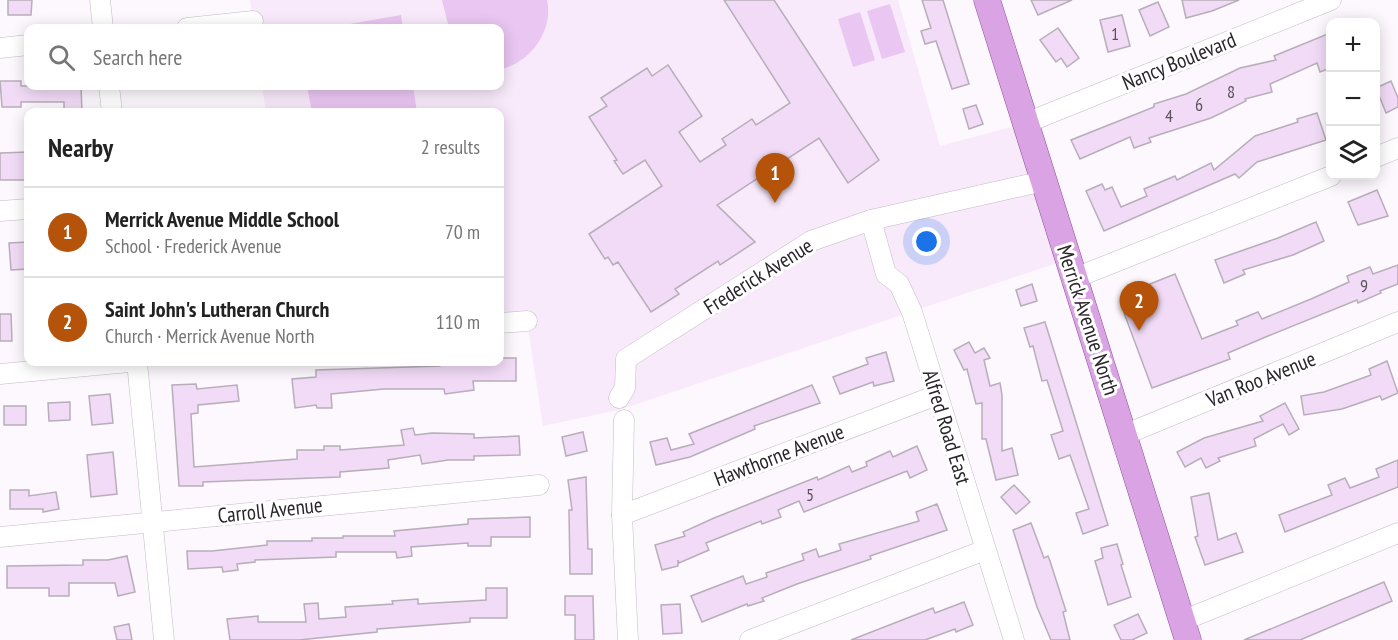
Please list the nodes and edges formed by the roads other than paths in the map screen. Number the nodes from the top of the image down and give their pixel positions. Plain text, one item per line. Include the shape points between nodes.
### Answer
1 (100, 0) edge
2 (987, 0) edge
3 (1331, 0) edge
4 (253, 21) dead end
5 (103, 24) edge
6 (225, 24) edge
7 (24, 45) edge
8 (0, 48) edge
9 (109, 90) edge
10 (112, 108) edge
11 (1026, 123) junction
12 (1398, 148) edge
13 (1380, 155) edge
14 (1326, 178) edge
15 (1044, 181) junction
16 (24, 208) edge
17 (0, 211) edge
18 (871, 220) junction
19 (1075, 278) junction
20 (527, 321) dead end
21 (1398, 322) edge
22 (504, 323) edge
23 (86, 366) edge
24 (136, 366) edge
25 (0, 374) edge
26 (937, 395) junction
27 (620, 398) dead end
28 (624, 420) dead end
29 (1124, 435) junction
30 (539, 485) dead end
31 (622, 515) junction
32 (153, 522) junction
33 (1398, 533) edge
34 (0, 537) edge
35 (985, 550) junction
36 (1185, 630) edge
37 (164, 640) edge
38 (628, 640) edge
39 (750, 640) edge
40 (1014, 640) edge

1 - 5 street
2 - 11 main road, Merrick Avenue North
3 - 11 street, Nancy Boulevard
4 - 6 street
7 - 8 street
9 - 10 street
11 - 15 main road, Merrick Avenue North
12 - 13 street
14 - 19 street
15 - 18 street, Frederick Avenue
15 - 19 main road, Merrick Avenue North
16 - 17 street
18 - 26 street, Alfred Road East via 886,274 899,284 912,312
18 - 27 street, Frederick Avenue via 811,241 626,359
19 - 29 main road, Merrick Avenue North
20 - 22 street
21 - 29 street, Van Roo Avenue
23 - 25 street
24 - 32 street
26 - 31 street, Hawthorne Avenue
26 - 35 street, Alfred Road East
28 - 31 street
29 - 36 main road, Merrick Avenue North
30 - 32 street, Carroll Avenue
31 - 38 street
32 - 34 street, Carroll Avenue
32 - 37 street
33 - 36 street
35 - 39 street
35 - 40 street, Alfred Road East

